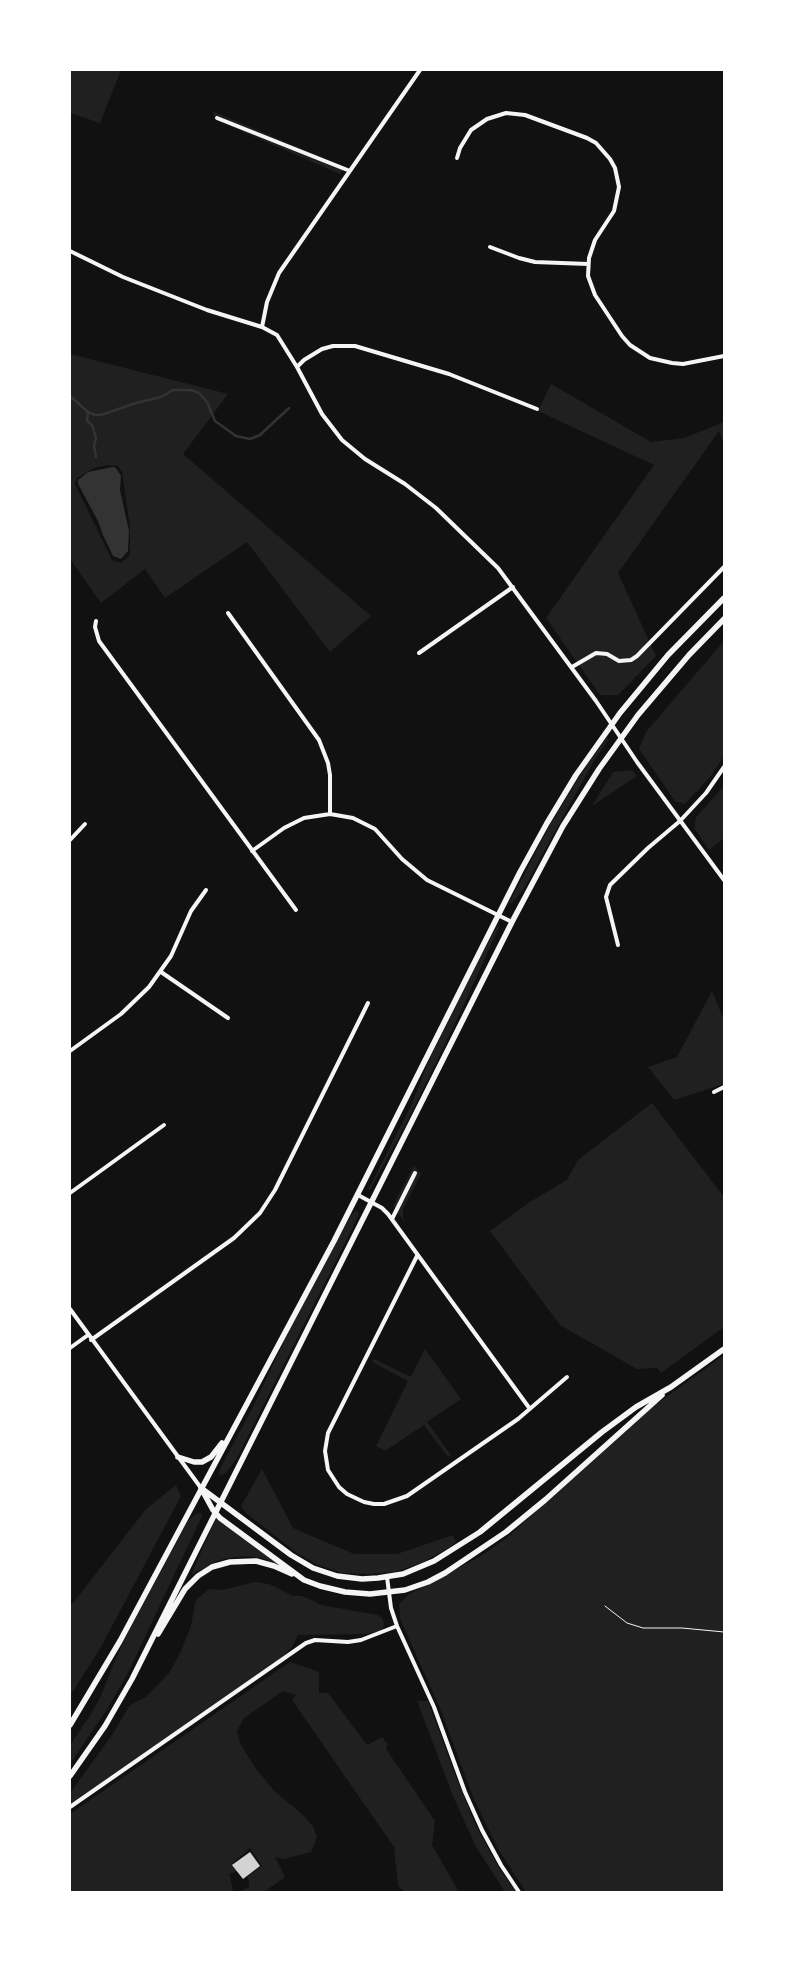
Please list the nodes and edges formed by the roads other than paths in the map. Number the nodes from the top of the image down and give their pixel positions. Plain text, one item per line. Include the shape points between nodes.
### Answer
1 (420, 70) edge
2 (217, 118) dead end
3 (457, 158) dead end
4 (350, 171) junction
5 (490, 248) dead end
6 (70, 251) edge
7 (588, 264) junction
8 (262, 327) junction
9 (724, 356) edge
10 (296, 367) junction
11 (537, 409) dead end
12 (724, 567) edge
13 (513, 588) junction
14 (724, 598) edge
15 (228, 613) dead end
16 (724, 619) edge
17 (96, 621) dead end
18 (419, 653) dead end
19 (572, 667) junction
20 (612, 723) junction
21 (621, 738) junction
22 (724, 768) edge
23 (330, 814) junction
24 (680, 821) junction
25 (85, 824) dead end
26 (70, 840) edge
27 (252, 851) junction
28 (724, 880) edge
29 (206, 890) dead end
30 (296, 910) dead end
31 (498, 915) junction
32 (512, 922) junction
33 (618, 945) dead end
34 (161, 972) junction
35 (368, 1003) dead end
36 (228, 1018) dead end
37 (70, 1051) edge
38 (724, 1087) edge
39 (714, 1092) dead end
40 (164, 1125) dead end
41 (415, 1173) dead end
42 (70, 1192) edge
43 (358, 1195) junction
44 (371, 1202) junction
45 (392, 1219) junction
46 (417, 1256) junction
47 (70, 1309) edge
48 (88, 1335) junction
49 (91, 1340) junction
50 (70, 1348) edge
51 (724, 1349) edge
52 (567, 1377) dead end
53 (671, 1387) junction
54 (530, 1409) junction
55 (230, 1434) junction
56 (178, 1458) junction
57 (201, 1488) junction
58 (220, 1502) junction
59 (215, 1512) junction
60 (387, 1577) junction
61 (304, 1580) junction
62 (389, 1592) junction
63 (397, 1626) junction
64 (144, 1655) junction
65 (70, 1725) edge
66 (70, 1776) edge
67 (70, 1807) edge
68 (519, 1892) edge

1 - 4 street
2 - 4 street
3 - 7 street via 471,130 486,119 506,114 525,115 596,143 615,168 619,191 614,211 591,249
4 - 8 street via 279,273 267,302
5 - 7 street via 535,262
6 - 8 street via 123,277
7 - 9 street via 588,276 595,295 622,336 640,353 672,363
8 - 10 street via 282,341
10 - 11 street via 322,349 355,346 449,374
10 - 13 street via 322,414 342,440 436,508 480,550
12 - 19 street via 631,660 620,661 607,654 596,653
13 - 18 street
13 - 19 street
14 - 20 main road via 668,655
15 - 23 street via 319,740 330,775
16 - 21 main road via 678,666
17 - 27 street via 99,641
19 - 20 street
20 - 21 street
20 - 31 main road via 561,799
21 - 24 street
21 - 32 main road via 569,815
22 - 24 street
23 - 27 street via 293,822
23 - 31 street via 364,823 428,880
24 - 28 street
24 - 33 street via 610,885 606,897
25 - 26 street
27 - 30 street
29 - 34 street via 191,912
31 - 32 street
31 - 43 main road
32 - 44 main road
34 - 36 street
34 - 37 street via 121,1014
35 - 49 street via 275,1190 260,1212 234,1238
38 - 39 street
40 - 42 street
41 - 45 street
43 - 44 street
43 - 55 main road
44 - 45 street
44 - 58 main road
45 - 46 street
46 - 54 street
46 - 54 street via 328,1433 326,1461 333,1479 347,1494 364,1502 384,1504 400,1500
47 - 48 street
48 - 49 street
48 - 50 street
49 - 56 street
51 - 53 main road
52 - 54 street
53 - 60 main road via 602,1432 469,1540 426,1565
53 - 62 main road via 498,1538 428,1582
55 - 56 main road via 205,1461
55 - 57 main road
56 - 57 street
57 - 58 main road
57 - 59 main road
57 - 65 main road via 120,1641
58 - 59 main road
58 - 60 main road via 290,1555 313,1568 344,1577
59 - 61 main road
59 - 64 main road
60 - 62 street
61 - 62 main road via 345,1592
61 - 64 main road via 256,1561 230,1562 212,1567 185,1589
62 - 63 street
63 - 67 street via 362,1640 316,1640 306,1644
63 - 68 street via 422,1678 482,1830
64 - 66 main road via 119,1702

